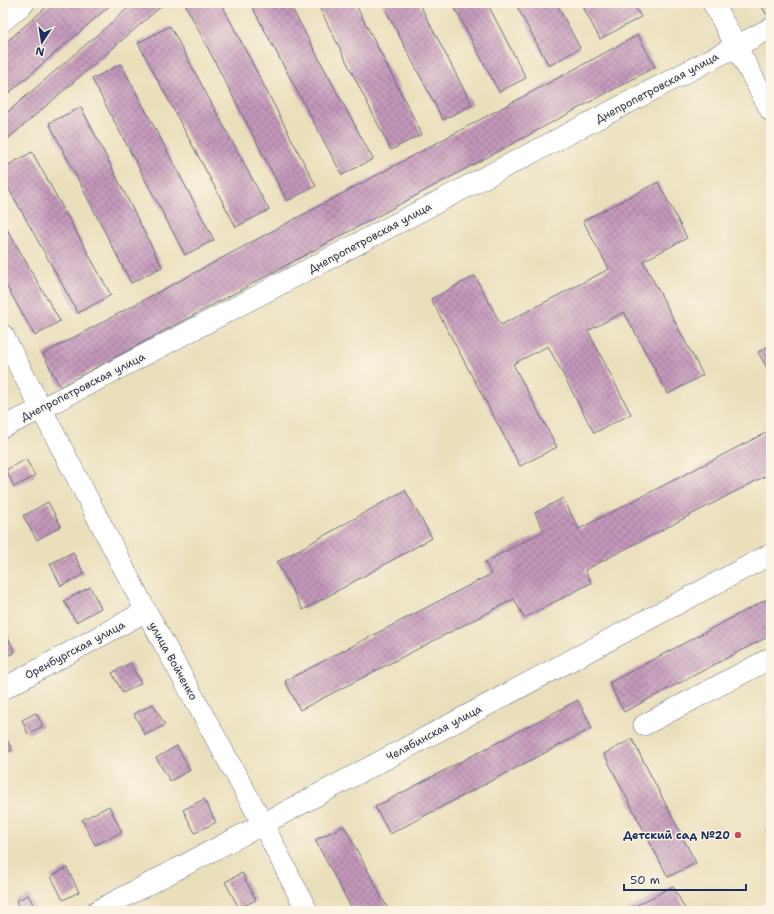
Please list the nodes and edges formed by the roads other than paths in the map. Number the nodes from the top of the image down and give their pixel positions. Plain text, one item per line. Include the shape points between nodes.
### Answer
1 (24, 3) edge
2 (713, 3) edge
3 (3, 21) edge
4 (771, 28) edge
5 (737, 46) junction
6 (771, 111) edge
7 (3, 335) edge
8 (41, 409) junction
9 (3, 428) edge
10 (771, 554) edge
11 (146, 611) junction
12 (771, 658) edge
13 (3, 689) edge
14 (644, 725) dead end
15 (263, 824) junction
16 (96, 911) edge
17 (307, 911) edge

1 - 3 street
2 - 5 street
4 - 5 street, Днепропетровская улица
5 - 6 street
5 - 8 street, Днепропетровская улица
7 - 8 street, улица Войченко
8 - 9 street, Днепропетровская улица
8 - 11 street, улица Войченко
10 - 15 street, Челябинская улица
11 - 13 street, Оренбургская улица
11 - 15 street, улица Войченко
12 - 14 street
15 - 16 street, Челябинская улица
15 - 17 street, улица Войченко

